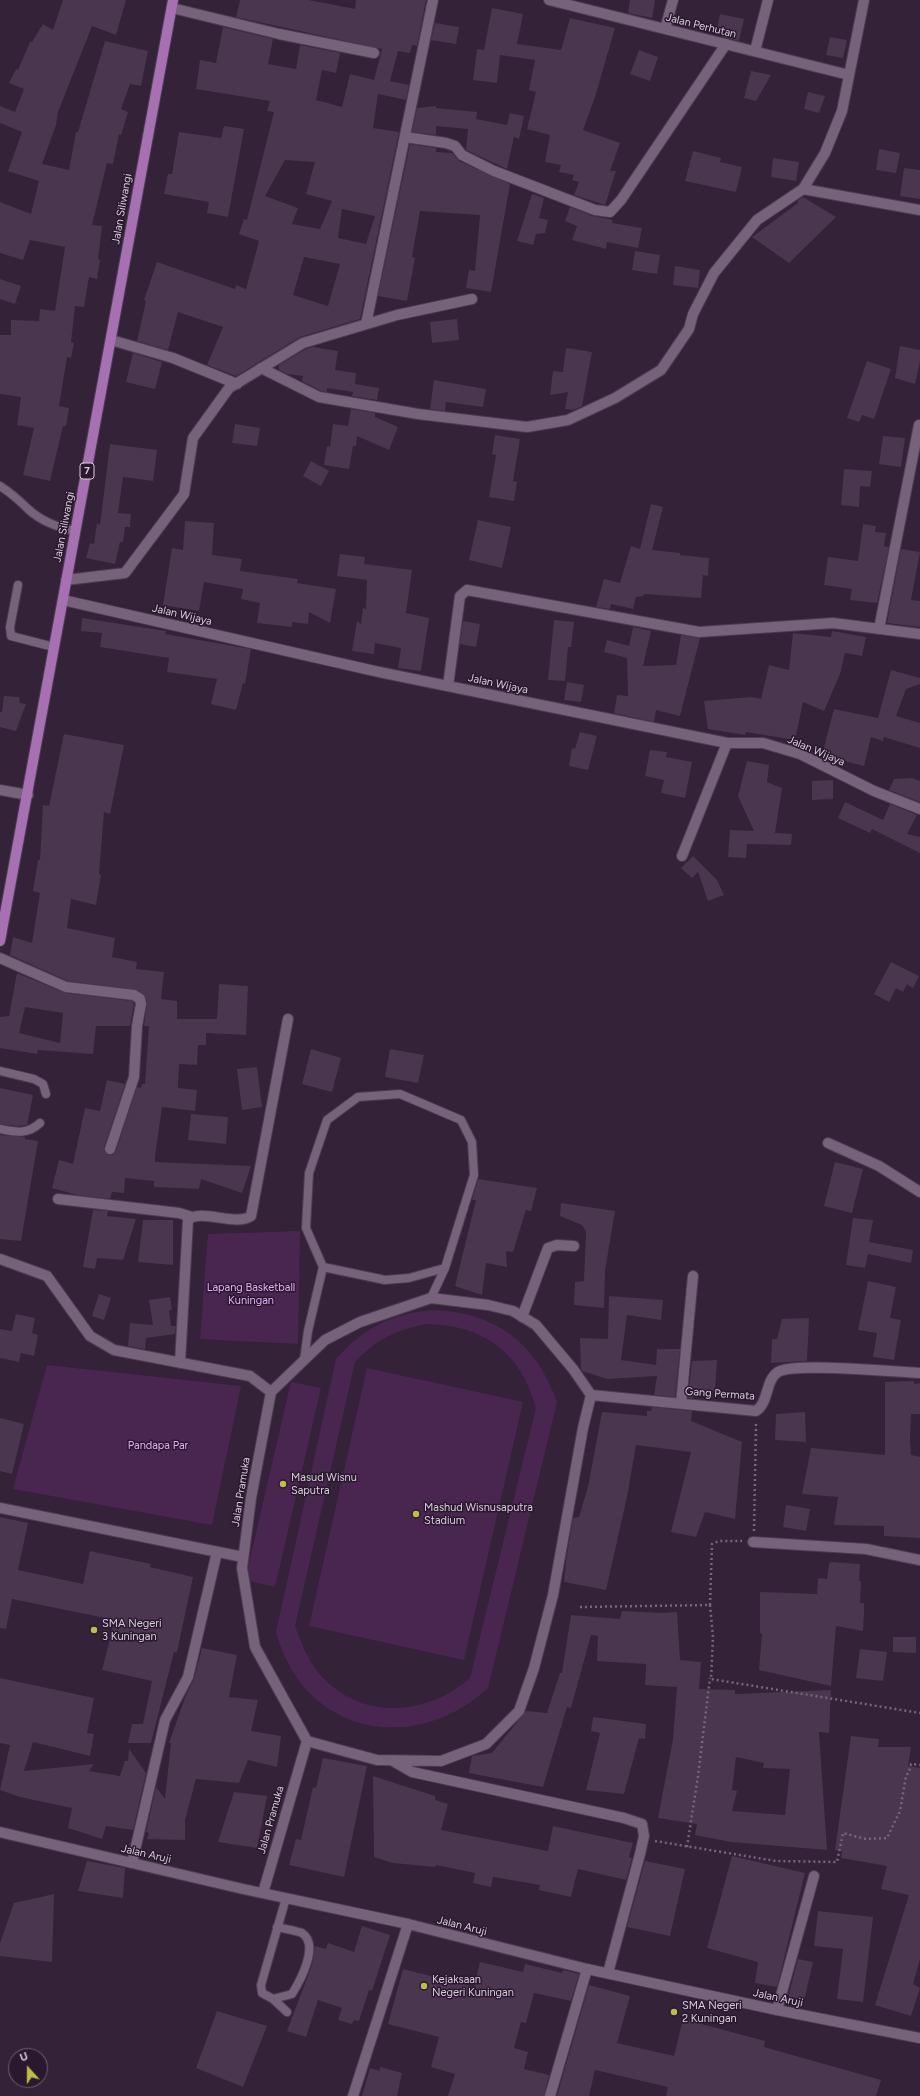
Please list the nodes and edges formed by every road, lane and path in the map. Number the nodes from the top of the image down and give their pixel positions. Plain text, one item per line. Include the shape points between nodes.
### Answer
1 (433, 0) edge
2 (548, 0) edge
3 (673, 0) edge
4 (768, 0) edge
5 (864, 0) edge
6 (173, 4) edge
7 (665, 29) junction
8 (726, 44) junction
9 (755, 51) junction
10 (374, 53) dead end
11 (849, 75) junction
12 (405, 137) junction
13 (803, 190) junction
14 (920, 210) edge
15 (472, 299) dead end
16 (366, 324) junction
17 (111, 340) junction
18 (261, 368) junction
19 (237, 384) junction
20 (919, 425) dead end
21 (0, 486) edge
22 (75, 531) junction
23 (66, 580) junction
24 (18, 585) dead end
25 (63, 600) junction
26 (879, 629) junction
27 (920, 634) edge
28 (54, 647) junction
29 (448, 686) junction
30 (727, 744) junction
31 (0, 790) edge
32 (28, 795) junction
33 (920, 809) edge
34 (682, 856) dead end
35 (0, 941) edge
36 (0, 958) edge
37 (288, 1019) dead end
38 (0, 1071) edge
39 (46, 1094) dead end
40 (40, 1123) dead end
41 (0, 1129) edge
42 (828, 1143) dead end
43 (110, 1149) dead end
44 (920, 1192) edge
45 (58, 1199) dead end
46 (192, 1217) junction
47 (574, 1246) dead end
48 (0, 1259) edge
49 (323, 1266) junction
50 (445, 1268) junction
51 (693, 1276) dead end
52 (431, 1298) junction
53 (522, 1317) junction
54 (304, 1360) junction
55 (180, 1363) junction
56 (920, 1373) edge
57 (271, 1392) junction
58 (591, 1395) junction
59 (681, 1404) junction
60 (756, 1411) junction
61 (0, 1508) edge
62 (727, 1540) dead end
63 (753, 1542) joint
64 (217, 1552) junction
65 (243, 1557) junction
66 (920, 1560) edge
67 (710, 1605) junction
68 (580, 1607) dead end
69 (710, 1677) junction
70 (920, 1713) edge
71 (307, 1741) junction
72 (393, 1760) junction
73 (920, 1765) edge
74 (0, 1832) edge
75 (643, 1839) junction
76 (687, 1847) junction
77 (132, 1863) junction
78 (814, 1876) dead end
79 (263, 1893) junction
80 (286, 1898) junction
81 (408, 1924) junction
82 (277, 1927) junction
83 (587, 1969) junction
84 (608, 1973) junction
85 (273, 1999) junction
86 (777, 2010) junction
87 (287, 2012) dead end
88 (920, 2038) edge
89 (353, 2096) edge
90 (550, 2096) edge

1 - 12 street
2 - 7 street, Jalan Perhutan
3 - 7 street
4 - 9 street
5 - 11 street
6 - 10 street via 279,34
6 - 17 main road, Jalan Siliwangi / 7
7 - 8 street, Jalan Perhutan
8 - 9 street, Jalan Perhutan
8 - 12 street via 621,200 610,212 595,210 494,171 462,154 455,146
9 - 11 street, Jalan Perhutan
11 - 13 street via 842,111 825,153
12 - 16 street
13 - 14 street
13 - 18 street via 757,220 714,273 693,314 689,329 661,370 615,398 568,420 527,428 418,414 319,397
15 - 16 street
16 - 18 street via 302,343
17 - 19 street via 174,358
17 - 22 main road, Jalan Siliwangi / 7
18 - 19 street
19 - 23 street via 229,388 193,438 188,478 180,501 125,573
20 - 26 street
21 - 22 lane via 14,494 44,521
22 - 23 main road, Jalan Siliwangi / 7
23 - 25 main road, Jalan Siliwangi / 7
24 - 28 lane via 10,627 11,636
25 - 28 main road, Jalan Siliwangi / 7
25 - 29 street, Jalan Wijaya
26 - 27 street
26 - 29 street via 833,623 699,632 467,590 460,596
28 - 32 main road, Jalan Siliwangi / 7
29 - 30 street, Jalan Wijaya
30 - 33 street, Jalan Wijaya via 763,743 800,754 874,791
30 - 34 street
31 - 32 street
32 - 35 main road, Jalan Siliwangi / 7
36 - 43 street via 66,987 134,995 140,999 134,1077
37 - 46 street via 251,1216 243,1220
38 - 39 lane via 34,1079 43,1084
40 - 41 lane via 32,1130 19,1133
42 - 44 street via 879,1166
45 - 46 street via 179,1213
46 - 55 street via 188,1220
47 - 53 street via 557,1244 548,1248
48 - 55 street via 47,1276 90,1336 114,1350
49 - 50 lane via 385,1280 409,1278
49 - 50 lane via 306,1228 309,1173 328,1120 358,1097 400,1094 461,1120 472,1142 474,1175
49 - 54 lane
50 - 52 lane
51 - 59 street
52 - 53 street via 488,1305 513,1311
52 - 54 street via 360,1322 325,1340
53 - 58 street via 536,1325
54 - 57 street
55 - 57 street via 250,1376
56 - 60 street, Gang Permata via 816,1368 782,1370 772,1377 761,1407
57 - 65 street, Jalan Pramuka
58 - 59 street, Gang Permata
58 - 72 street via 553,1595 534,1668 519,1711 486,1744 441,1761
59 - 60 street, Gang Permata
60 - 63 path
61 - 64 street
62 - 67 path via 714,1542 711,1548
63 - 66 street via 866,1549
64 - 65 street
64 - 77 street via 188,1677 165,1720
65 - 71 street, Jalan Pramuka via 242,1568 255,1647
67 - 68 path
67 - 69 path
69 - 70 path
69 - 76 path
71 - 72 street via 378,1760
71 - 79 street, Jalan Pramuka
72 - 75 street via 412,1772 624,1818 642,1824
73 - 76 path via 911,1764 906,1776 900,1811 887,1838 866,1839 843,1833 837,1862 776,1861
74 - 77 street, Jalan Aruji
75 - 76 path
75 - 84 street
77 - 79 street, Jalan Aruji
78 - 86 street
79 - 80 street, Jalan Aruji
80 - 81 street, Jalan Aruji
80 - 82 lane
81 - 83 street, Jalan Aruji
81 - 89 street
82 - 85 lane via 260,1985 262,1993
82 - 85 lane via 302,1933 307,1940 309,1959 292,1994
83 - 84 street, Jalan Aruji
83 - 90 street
84 - 86 street, Jalan Aruji
85 - 87 lane
86 - 88 street, Jalan Aruji

